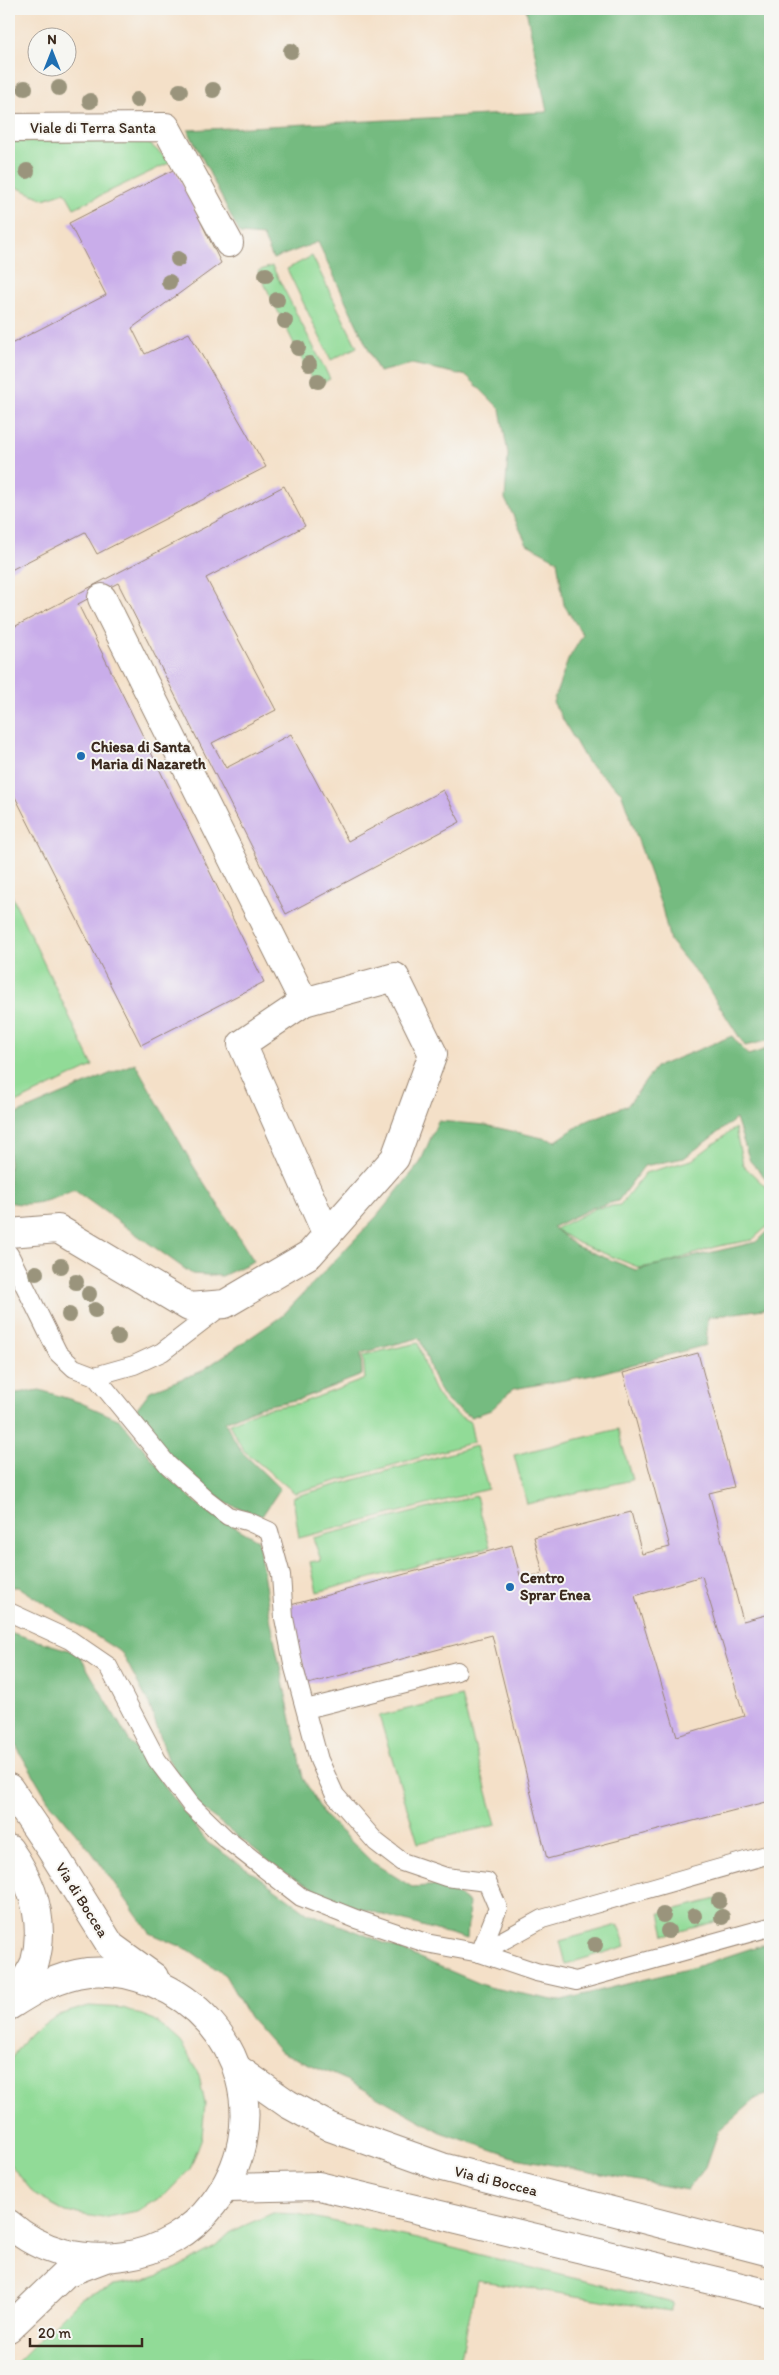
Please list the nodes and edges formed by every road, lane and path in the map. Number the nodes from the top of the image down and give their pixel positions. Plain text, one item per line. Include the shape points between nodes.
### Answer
1 (9, 128) edge
2 (229, 243) dead end
3 (102, 598) dead end
4 (304, 1002) junction
5 (9, 1233) edge
6 (327, 1235) junction
7 (9, 1254) edge
8 (225, 1304) junction
9 (95, 1376) junction
10 (9, 1612) edge
11 (457, 1671) dead end
12 (306, 1710) junction
13 (9, 1788) edge
14 (9, 1850) edge
15 (770, 1854) edge
16 (770, 1927) edge
17 (480, 1953) junction
18 (176, 1992) junction
19 (9, 2004) edge
20 (238, 2069) junction
21 (226, 2188) junction
22 (9, 2224) edge
23 (770, 2252) edge
24 (103, 2259) junction
25 (770, 2294) edge
26 (9, 2328) edge

1 - 2 main road, Viale di Terra Santa via 166,127
3 - 4 main road
4 - 6 main road via 242,1044
4 - 6 main road via 395,977 433,1054 395,1158
5 - 8 main road via 58,1229 189,1307
6 - 8 main road via 310,1254
7 - 9 lane via 58,1354 74,1368
8 - 9 lane via 162,1352 134,1365
9 - 12 lane via 168,1465 228,1516 269,1531 281,1575 284,1618 294,1668
10 - 17 lane via 70,1640 108,1666 157,1760 190,1805 225,1838 301,1897 426,1944
11 - 12 lane
12 - 17 lane via 320,1760 335,1795 376,1842 402,1862 446,1876 487,1882 498,1908
13 - 18 main road, Via di Boccea via 111,1946
14 - 19 main road via 23,1869 38,1911 34,1962
15 - 17 lane via 542,1919
16 - 17 lane via 576,1981 536,1972
18 - 19 main road via 134,1975 88,1972 43,1984
18 - 20 main road via 203,2013 224,2039
20 - 21 main road via 245,2109 241,2150
20 - 23 main road, Via di Boccea via 288,2104 330,2127 442,2168
21 - 24 main road via 203,2217 174,2240 140,2254
21 - 25 main road via 319,2186
22 - 24 main road via 25,2238 62,2254
24 - 26 main road via 66,2273

